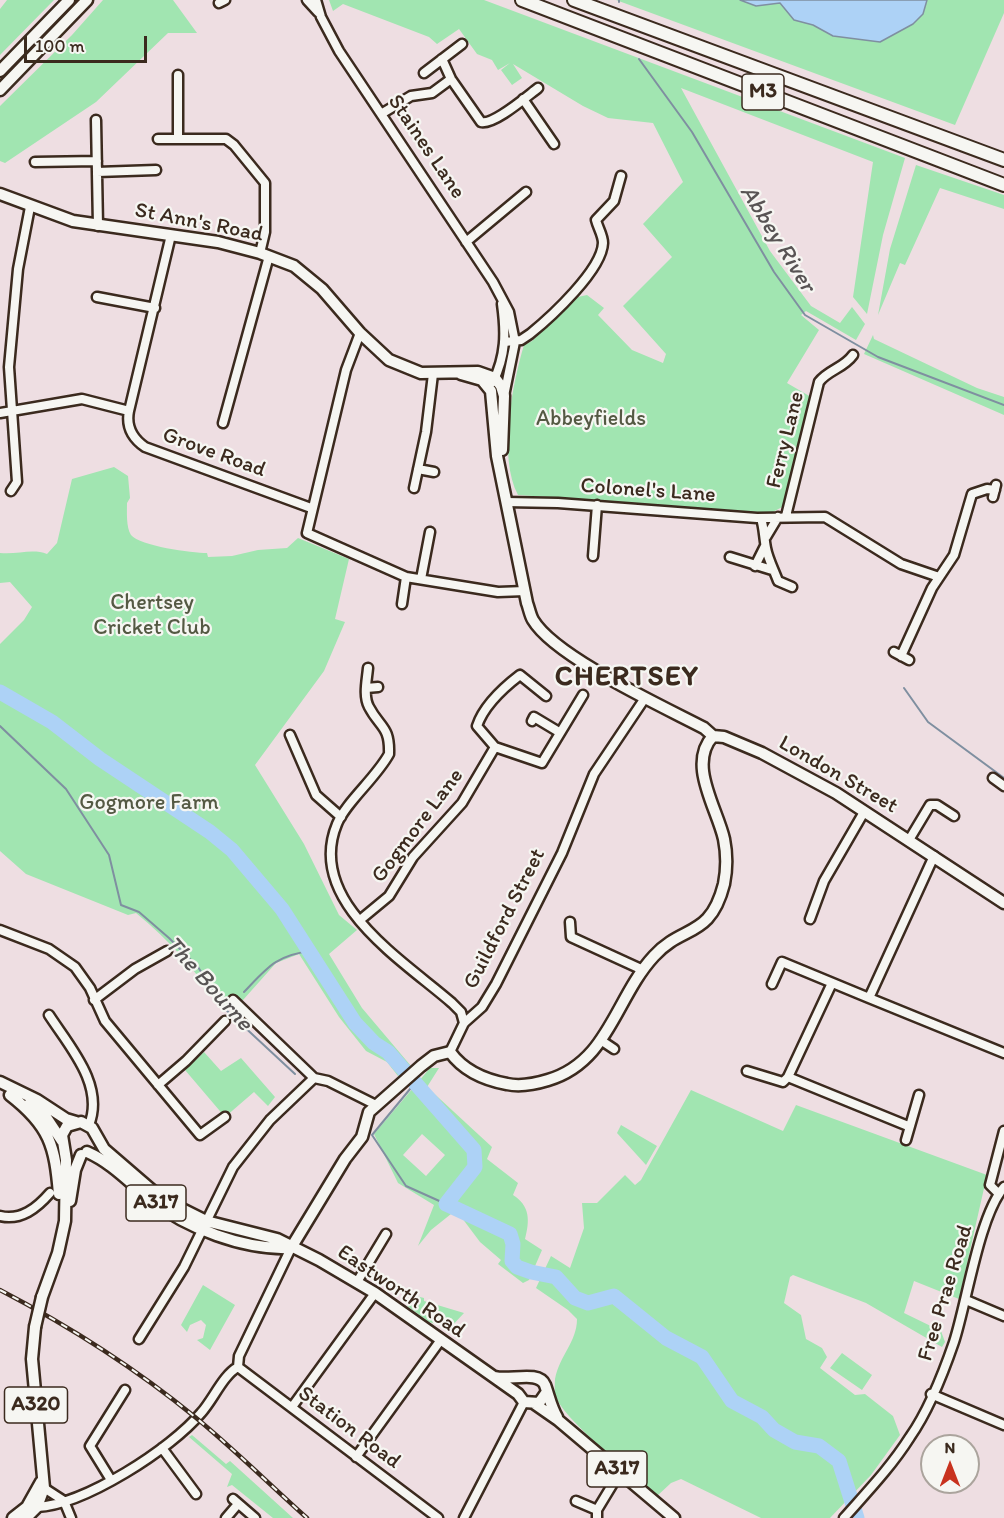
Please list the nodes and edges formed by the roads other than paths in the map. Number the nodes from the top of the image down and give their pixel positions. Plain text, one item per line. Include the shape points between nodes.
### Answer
1 (69, 0) edge
2 (87, 0) edge
3 (307, 0) edge
4 (316, 0) edge
5 (522, 0) edge
6 (574, 0) edge
7 (320, 14) junction
8 (462, 44) dead end
9 (442, 59) junction
10 (0, 71) edge
11 (424, 73) dead end
12 (178, 75) dead end
13 (451, 79) junction
14 (538, 88) dead end
15 (0, 90) edge
16 (523, 99) junction
17 (381, 114) junction
18 (96, 120) dead end
19 (158, 139) dead end
20 (178, 139) junction
21 (554, 144) dead end
22 (1004, 160) edge
23 (97, 161) junction
24 (35, 162) dead end
25 (156, 170) dead end
26 (97, 172) junction
27 (621, 176) dead end
28 (1004, 185) edge
29 (526, 192) dead end
30 (0, 194) edge
31 (30, 207) junction
32 (98, 226) junction
33 (171, 235) junction
34 (466, 242) junction
35 (264, 254) junction
36 (97, 297) dead end
37 (155, 308) junction
38 (360, 333) junction
39 (510, 342) junction
40 (854, 355) dead end
41 (433, 374) junction
42 (461, 375) junction
43 (495, 378) junction
44 (491, 391) junction
45 (504, 396) junction
46 (129, 411) junction
47 (0, 413) edge
48 (11, 413) junction
49 (224, 423) dead end
50 (418, 469) junction
51 (501, 470) junction
52 (434, 472) dead end
53 (414, 488) dead end
54 (11, 491) dead end
55 (994, 491) dead end
56 (507, 502) junction
57 (597, 505) junction
58 (311, 508) junction
59 (782, 516) junction
60 (761, 518) junction
61 (430, 532) dead end
62 (766, 542) junction
63 (593, 556) dead end
64 (730, 557) dead end
65 (755, 566) junction
66 (772, 570) junction
67 (406, 577) junction
68 (939, 577) junction
69 (421, 579) junction
70 (792, 586) dead end
71 (525, 591) junction
72 (402, 604) dead end
73 (901, 656) dead end
74 (368, 668) dead end
75 (378, 687) dead end
76 (366, 688) junction
77 (583, 695) dead end
78 (546, 696) dead end
79 (645, 698) junction
80 (532, 721) dead end
81 (559, 732) junction
82 (290, 735) dead end
83 (713, 736) junction
84 (495, 747) junction
85 (297, 753) junction
86 (287, 757) dead end
87 (993, 778) dead end
88 (1004, 786) edge
89 (864, 812) junction
90 (954, 816) dead end
91 (341, 817) junction
92 (909, 840) junction
93 (934, 856) junction
94 (1004, 903) edge
95 (810, 919) dead end
96 (360, 920) junction
97 (570, 922) dead end
98 (0, 930) edge
99 (167, 951) dead end
100 (643, 970) junction
101 (832, 983) junction
102 (772, 984) dead end
103 (869, 998) junction
104 (94, 1000) junction
105 (233, 1000) dead end
106 (49, 1015) dead end
107 (225, 1021) dead end
108 (464, 1023) junction
109 (602, 1041) junction
110 (614, 1049) dead end
111 (450, 1052) junction
112 (1004, 1053) edge
113 (747, 1071) dead end
114 (788, 1077) junction
115 (314, 1078) junction
116 (0, 1082) edge
117 (158, 1085) junction
118 (5, 1093) edge
119 (919, 1095) dead end
120 (376, 1105) junction
121 (225, 1117) dead end
122 (76, 1122) junction
123 (89, 1125) junction
124 (908, 1126) junction
125 (1004, 1131) edge
126 (95, 1136) junction
127 (906, 1140) dead end
128 (63, 1144) junction
129 (84, 1154) junction
130 (1001, 1191) edge
131 (50, 1193) dead end
132 (0, 1216) edge
133 (65, 1221) junction
134 (204, 1226) junction
135 (386, 1234) dead end
136 (291, 1248) junction
137 (357, 1282) junction
138 (375, 1293) junction
139 (966, 1300) junction
140 (1004, 1316) edge
141 (140, 1339) dead end
142 (440, 1341) junction
143 (238, 1367) junction
144 (486, 1374) junction
145 (524, 1379) junction
146 (125, 1390) dead end
147 (546, 1393) junction
148 (931, 1394) junction
149 (525, 1400) junction
150 (292, 1407) junction
151 (558, 1420) junction
152 (1004, 1425) edge
153 (162, 1448) junction
154 (356, 1457) junction
155 (620, 1472) junction
156 (111, 1480) junction
157 (43, 1485) junction
158 (196, 1494) dead end
159 (64, 1501) junction
160 (576, 1501) dead end
161 (30, 1511) edge
162 (597, 1514) edge
163 (13, 1518) edge
164 (71, 1518) edge
165 (226, 1518) edge
166 (255, 1518) edge
167 (438, 1518) edge
168 (464, 1518) edge
169 (674, 1518) edge
170 (844, 1518) edge

1 - 10 main road
2 - 15 main road
3 - 7 street, Staines Lane
4 - 7 street, Staines Lane
5 - 28 highway, M3
6 - 22 highway, M3
7 - 17 street, Staines Lane via 339,51
8 - 9 street
9 - 11 street
9 - 13 street
12 - 20 street
13 - 16 street via 480,122 495,119
13 - 17 street via 432,93 411,96
14 - 16 street
16 - 21 street
17 - 34 street, Staines Lane
18 - 23 street
19 - 20 street
20 - 35 street via 229,140 265,183
23 - 24 street
23 - 26 street
25 - 26 street
26 - 32 street
27 - 39 street via 614,201 596,220 602,247 588,274 542,324 521,340
29 - 34 street
30 - 31 main road, St Ann's Road
31 - 32 main road, St Ann's Road
31 - 48 street via 12,316
32 - 33 main road, St Ann's Road
33 - 35 main road, St Ann's Road
33 - 37 street, Grove Road
34 - 39 street, Staines Lane via 502,300
35 - 38 main road, St Ann's Road via 313,280
35 - 49 street
36 - 37 street
37 - 46 street, Grove Road
38 - 41 main road, St Ann's Road via 389,360
38 - 58 street via 346,370
39 - 43 street, Staines Lane
39 - 45 street, Staines Lane
40 - 59 street, Ferry Lane via 819,382
41 - 42 main road, St Ann's Road
41 - 50 street
42 - 43 main road, St Ann's Road via 478,372
42 - 44 main road, St Ann's Road via 482,380
43 - 44 street, Staines Lane
43 - 45 main road, Staines Lane
44 - 51 main road, Staines Lane
45 - 51 main road, Staines Lane
46 - 48 street via 82,399
46 - 58 street, Grove Road via 129,426 135,440 145,447
47 - 48 street
48 - 54 street via 17,482
50 - 52 street
50 - 53 street
51 - 56 main road, London Street
55 - 68 street via 972,494 954,555
56 - 57 street, Colonel's Lane
56 - 71 main road, London Street
57 - 60 street, Colonel's Lane
57 - 63 street
58 - 67 street via 307,533
59 - 60 street, Colonel's Lane
59 - 62 street, Ferry Lane
59 - 68 street, Colonel's Lane via 831,518 901,564
60 - 62 street
61 - 69 street
62 - 65 street, Ferry Lane
62 - 66 street
64 - 65 street
65 - 66 street
66 - 70 street via 778,581
67 - 69 street
67 - 72 street
68 - 73 street
69 - 71 street via 498,592
71 - 79 main road, London Street via 533,621 553,642
74 - 76 street
75 - 76 street
76 - 91 street via 369,709 387,730 389,754
77 - 81 street
78 - 84 street via 520,675 498,694 480,717 477,729
79 - 83 main road, London Street
79 - 108 street, Guildford Street via 594,774 562,852 496,984 482,1007
80 - 81 street via 534,717
81 - 84 street via 542,764
82 - 85 street
83 - 89 main road, London Street via 762,753
83 - 100 main road via 705,781 726,849 727,869 720,898 709,918 662,949
84 - 96 street, Gogmore Lane via 462,804 413,857 389,896
85 - 86 street
85 - 91 street via 316,795
87 - 88 street
89 - 92 main road, London Street
89 - 95 street via 824,881
90 - 92 street via 930,805
91 - 96 street via 331,849 331,865 344,898
92 - 93 main road, London Street
93 - 94 main road, London Street
93 - 103 street
96 - 108 street via 389,952 452,1003 461,1012
97 - 100 street via 572,937
98 - 104 street via 65,958 83,978
99 - 104 street
100 - 109 main road
101 - 102 street via 782,962
101 - 103 street
101 - 114 street
103 - 112 street
104 - 117 street via 105,1021
105 - 115 street
106 - 123 street via 93,1093
107 - 117 street
108 - 111 street, Guildford Street
109 - 110 street
109 - 111 main road via 574,1069 529,1085 514,1086 481,1077 455,1060
111 - 120 main road via 434,1056
113 - 114 street via 783,1082
114 - 124 street
115 - 120 street
115 - 134 street via 270,1120 232,1167
116 - 122 main road
117 - 121 street via 200,1135
118 - 128 main road, A320 via 44,1114
118 - 133 main road, A320 via 43,1125 53,1146
119 - 124 street
120 - 136 main road via 369,1113 362,1137 345,1158
122 - 123 main road
122 - 128 main road via 64,1130
123 - 126 main road
124 - 127 street
125 - 130 street, Free Prae Road via 990,1185
126 - 129 main road, A320 via 94,1145
126 - 134 main road, A317 via 104,1149 162,1199
128 - 129 main road via 72,1153
128 - 133 main road, A320
129 - 133 main road, A320
129 - 134 main road, A317 via 105,1160 158,1205
130 - 139 street, Free Prae Road via 989,1210
131 - 132 street via 18,1217
133 - 157 main road, A320, bridge via 42,1297 32,1359
134 - 136 main road, A317 via 274,1249
134 - 141 street
135 - 137 street
136 - 137 main road, Eastworth Road / A317
136 - 143 street via 239,1356
137 - 138 main road, Eastworth Road / A317
138 - 142 main road, Eastworth Road / A317
138 - 150 street
139 - 140 street
139 - 148 street, Free Prae Road via 954,1341
142 - 144 main road, Eastworth Road / A317
142 - 154 street
143 - 150 street, Station Road
143 - 153 street via 196,1419
144 - 145 main road, Eastworth Road / A317
144 - 149 main road, Eastworth Road / A317
145 - 147 main road, A317 via 540,1379
145 - 149 main road via 519,1385
146 - 156 street via 90,1446
147 - 149 main road via 542,1400
147 - 151 main road, Eastworth Road / A317
148 - 152 street
148 - 170 street, Free Prae Road via 912,1435
149 - 151 main road, Eastworth Road / A317
149 - 168 street
150 - 154 street, Station Road
151 - 155 main road, Eastworth Road / A317
153 - 156 street
153 - 158 street
154 - 167 street, Station Road
155 - 162 street
155 - 169 main road, Eastworth Road / A317
156 - 159 street
157 - 159 street
157 - 161 main road
159 - 161 street
159 - 164 street
160 - 162 street
161 - 163 main road
165 - 166 street via 235,1502

